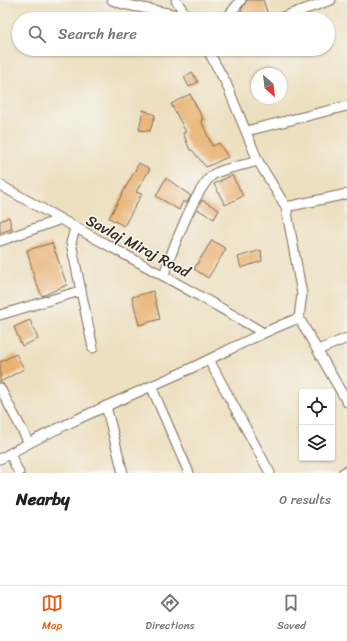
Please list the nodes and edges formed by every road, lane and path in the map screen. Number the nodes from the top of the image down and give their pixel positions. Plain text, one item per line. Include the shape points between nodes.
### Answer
1 (112, 0) edge
2 (176, 0) edge
3 (241, 0) edge
4 (331, 0) edge
5 (160, 12) edge
6 (184, 12) edge
7 (232, 12) edge
8 (297, 12) edge
9 (211, 56) edge
10 (347, 106) edge
11 (246, 131) junction
12 (258, 161) junction
13 (0, 185) edge
14 (347, 194) edge
15 (286, 207) junction
16 (61, 219) junction
17 (75, 228) junction
18 (0, 241) edge
19 (164, 274) junction
20 (80, 291) junction
21 (0, 315) edge
22 (299, 318) junction
23 (262, 332) junction
24 (347, 338) edge
25 (93, 348) dead end
26 (318, 350) junction
27 (209, 360) junction
28 (151, 386) junction
29 (0, 388) edge
30 (347, 402) edge
31 (106, 406) junction
32 (28, 443) junction
33 (10, 454) junction
34 (0, 459) edge
35 (347, 471) edge
36 (19, 473) edge
37 (123, 473) edge
38 (189, 473) edge
39 (270, 473) edge
40 (343, 473) edge

1 - 5 street
2 - 6 street
3 - 7 street
4 - 8 street
9 - 11 street via 226,83
10 - 11 street
11 - 12 street
12 - 15 street
12 - 19 street via 215,174 207,181 190,211
13 - 16 street, Savlaj Miraj Road
14 - 15 street
15 - 22 street via 302,294
16 - 17 street, Savlaj Miraj Road
16 - 18 street
17 - 19 street, Savlaj Miraj Road
17 - 20 street via 70,243
19 - 23 street, Savlaj Miraj Road
20 - 21 street
20 - 25 street
22 - 23 street
22 - 26 street
23 - 27 street
24 - 26 street
26 - 30 street
27 - 28 street
27 - 39 street
28 - 31 street
28 - 38 street
29 - 32 street
31 - 32 street
31 - 37 street
32 - 33 street
33 - 34 street
33 - 36 street
35 - 40 street

